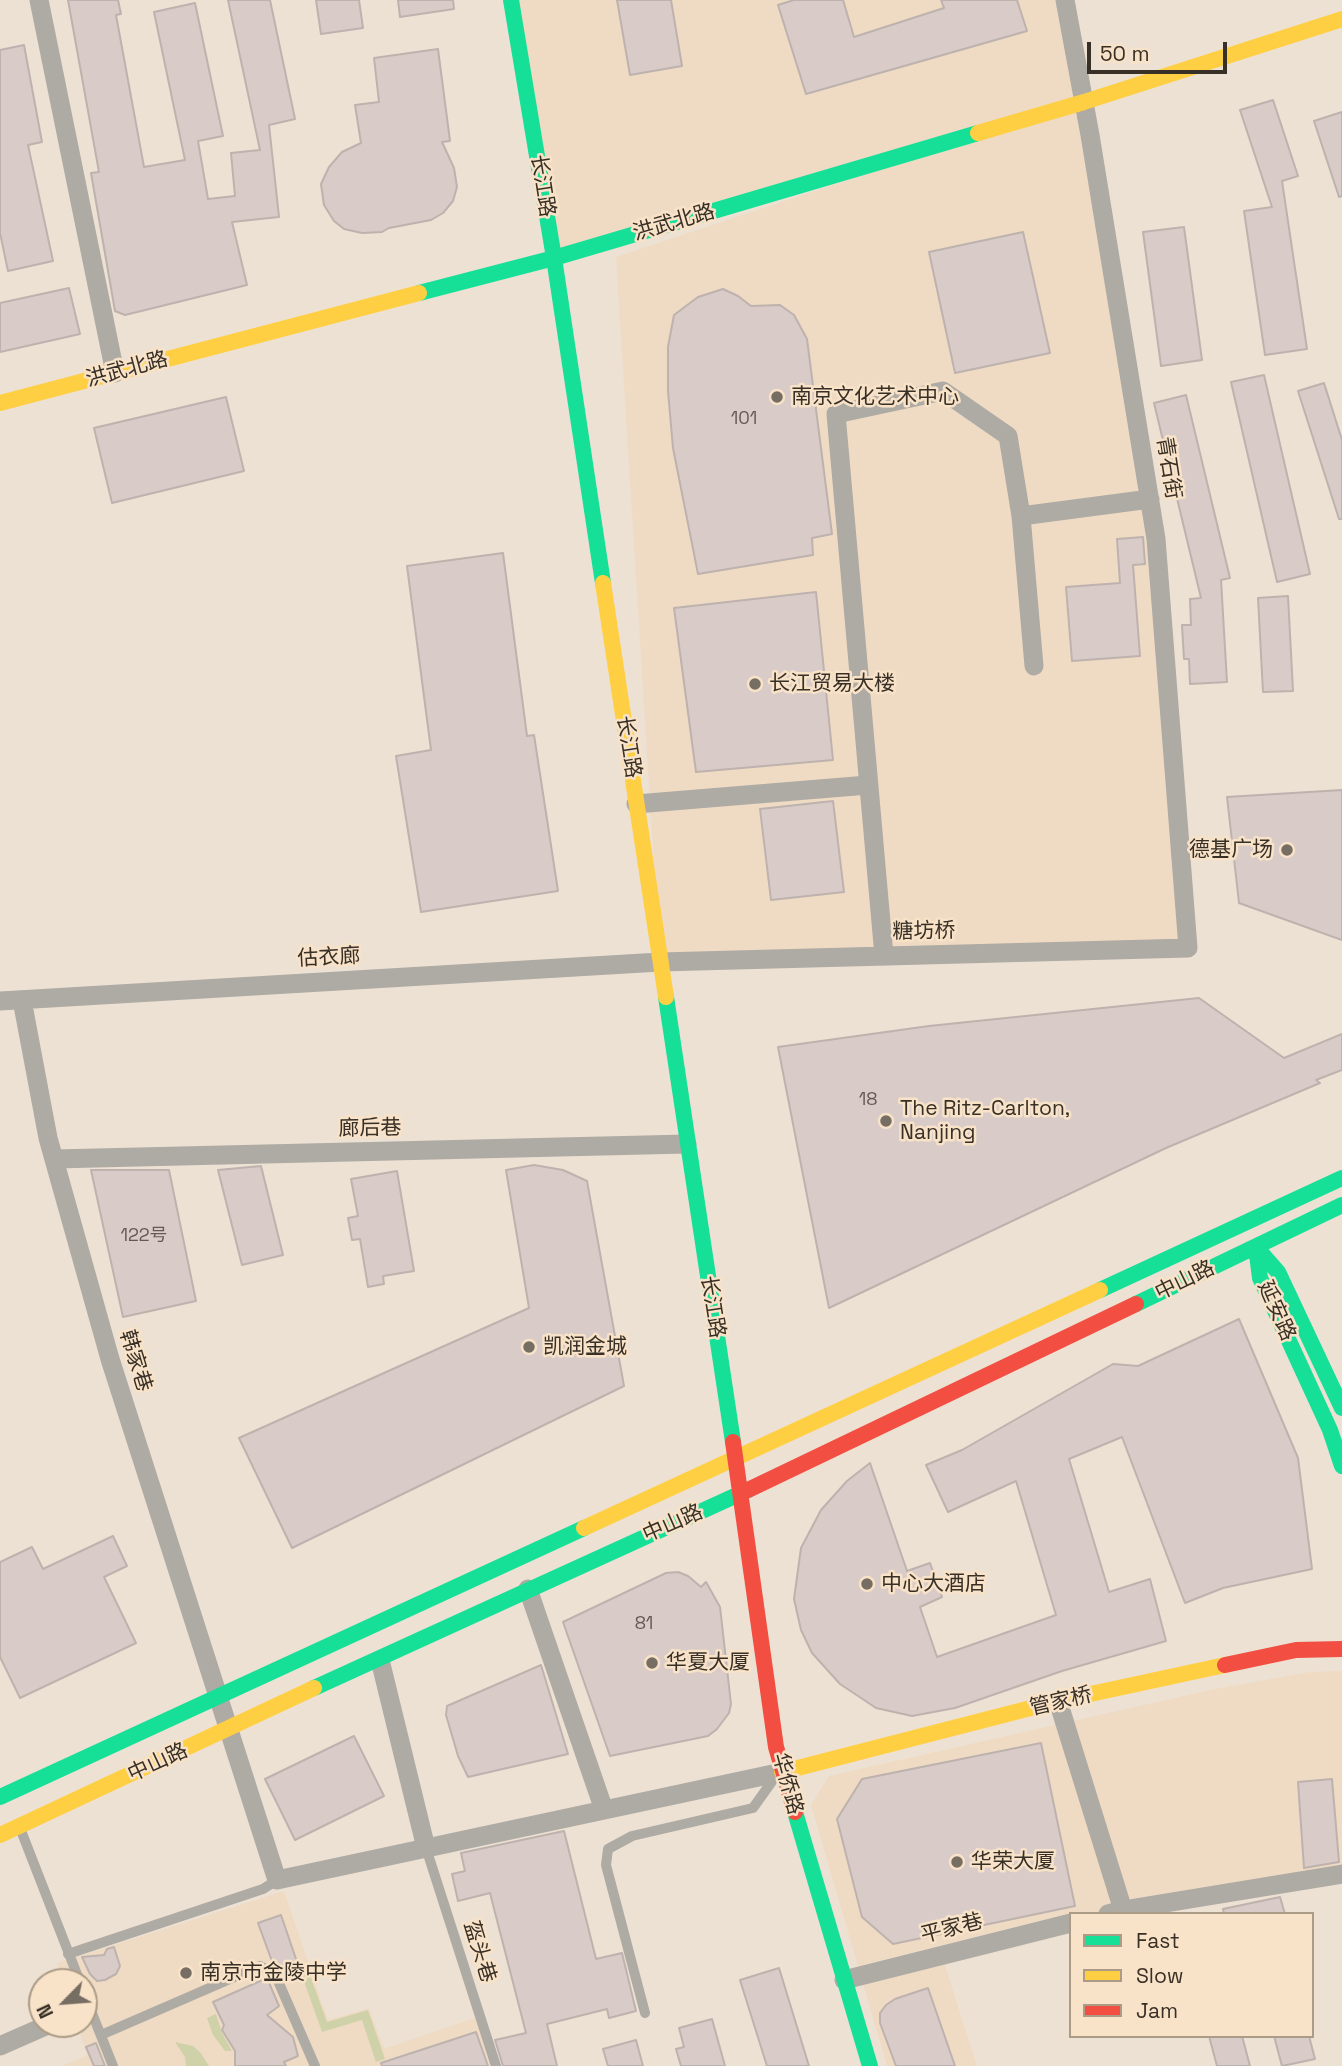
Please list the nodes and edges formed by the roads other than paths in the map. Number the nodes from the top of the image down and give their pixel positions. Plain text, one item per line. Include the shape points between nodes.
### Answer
1 (39, 0) edge
2 (511, 0) edge
3 (1065, 0) edge
4 (1342, 19) edge
5 (1084, 102) junction
6 (554, 258) junction
7 (116, 373) junction
8 (0, 403) edge
9 (1150, 499) dead end
10 (1021, 516) junction
11 (1034, 666) dead end
12 (868, 785) junction
13 (636, 804) junction
14 (1188, 948) joint
15 (884, 956) junction
16 (660, 962) junction
17 (22, 1000) junction
18 (0, 1001) edge
19 (687, 1144) junction
20 (54, 1159) junction
21 (1342, 1178) edge
22 (1342, 1205) edge
23 (1256, 1247) junction
24 (1342, 1408) edge
25 (735, 1456) junction
26 (1342, 1466) edge
27 (740, 1494) junction
28 (528, 1589) junction
29 (1342, 1649) edge
30 (380, 1660) junction
31 (219, 1695) junction
32 (1058, 1701) junction
33 (230, 1730) junction
34 (780, 1773) junction
35 (49, 1774) joint
36 (24, 1785) joint
37 (0, 1797) edge
38 (604, 1810) junction
39 (19, 1827) junction
40 (0, 1835) edge
41 (426, 1848) junction
42 (1342, 1874) edge
43 (277, 1880) junction
44 (1116, 1912) edge
45 (1069, 1924) edge
46 (68, 1954) junction
47 (74, 1968) edge
48 (844, 1980) junction
49 (645, 2013) dead end
50 (98, 2028) edge
51 (28, 2034) edge
52 (101, 2035) junction
53 (0, 2046) edge
54 (113, 2066) edge
55 (315, 2066) edge
56 (496, 2066) edge
57 (870, 2066) edge

1 - 7 street
2 - 6 main road, 长江路
3 - 5 street, 青石街
4 - 5 main road, 洪武北路
5 - 6 main road, 洪武北路
5 - 14 street, 青石街 via 1156,539
6 - 7 main road, 洪武北路
6 - 13 main road, 长江路
7 - 8 main road, 洪武北路
9 - 10 street
10 - 11 street
10 - 12 street via 1008,436 943,391 836,414
12 - 13 street
12 - 15 street
13 - 16 main road, 长江路
14 - 15 street, 糖坊桥
15 - 16 street, 糖坊桥
16 - 17 street, 估衣廊
16 - 19 main road, 长江路
17 - 18 street, 估衣廊
17 - 20 street, 韩家巷
19 - 20 street, 廊后巷
19 - 25 main road, 长江路
20 - 31 street, 韩家巷 via 110,1359
21 - 25 main road, 中山路
21 - 31 lane
22 - 23 main road, 中山路
23 - 24 main road, 延安路 via 1278,1272
23 - 26 main road, 延安路 via 1260,1278
23 - 27 main road, 中山路
25 - 27 main road, 长江路
25 - 31 main road, 中山路
27 - 28 main road, 中山路
27 - 34 main road, 华侨路
28 - 30 main road, 中山路
28 - 38 street
29 - 32 main road, 管家桥 via 1296,1650
30 - 33 main road, 中山路
30 - 41 street
31 - 33 street, 韩家巷
31 - 35 lane
32 - 34 main road, 管家桥
32 - 44 street
33 - 39 main road, 中山路
33 - 43 street, 韩家巷
34 - 38 street
34 - 48 main road, 华侨路
34 - 49 lane via 753,1808 632,1836 608,1849 606,1865
35 - 36 main road
36 - 37 lane
38 - 41 street
39 - 40 main road, 中山路
39 - 46 lane
41 - 43 street
41 - 56 lane, 盔头巷
42 - 44 street
43 - 46 lane via 263,1889
45 - 48 street, 平家巷
46 - 47 lane
48 - 57 main road, 华侨路
50 - 52 lane
51 - 53 street
52 - 54 lane
52 - 55 lane via 260,1966 275,1974

